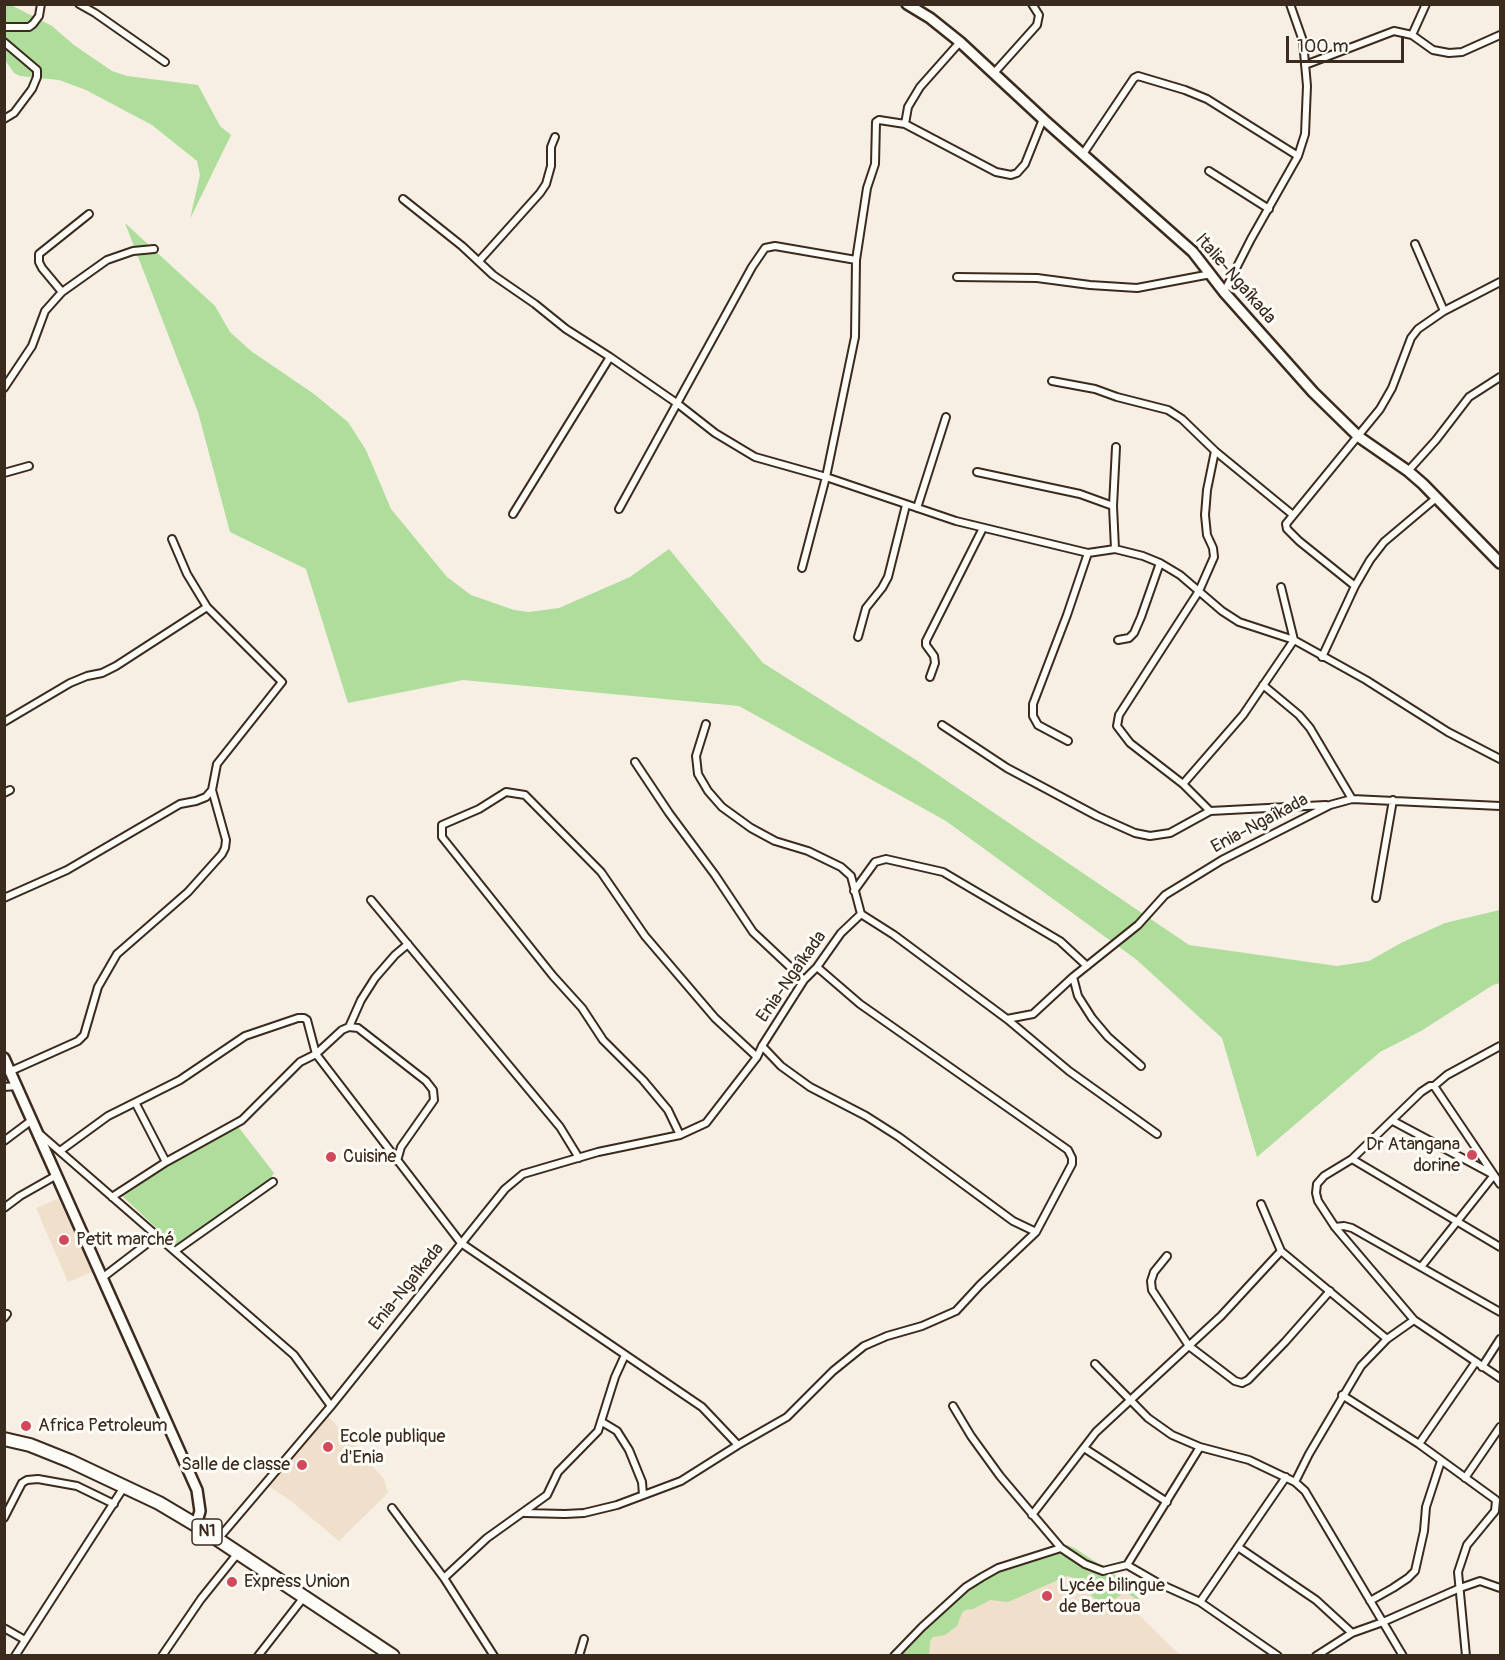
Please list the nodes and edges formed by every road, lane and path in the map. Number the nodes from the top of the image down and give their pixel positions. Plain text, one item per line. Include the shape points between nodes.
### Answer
1 (41, 4) edge
2 (79, 4) edge
3 (907, 4) edge
4 (1032, 4) edge
5 (1290, 4) edge
6 (1426, 4) edge
7 (4, 27) edge
8 (1412, 35) junction
9 (1500, 35) edge
10 (4, 42) edge
11 (960, 42) junction
12 (165, 62) dead end
13 (1305, 65) junction
14 (994, 73) junction
15 (4, 119) edge
16 (1043, 119) junction
17 (904, 124) junction
18 (555, 137) dead end
19 (1083, 154) junction
20 (1299, 156) junction
21 (1209, 171) dead end
22 (403, 199) dead end
23 (1269, 209) junction
24 (89, 214) dead end
25 (1415, 244) dead end
26 (154, 249) dead end
27 (856, 260) junction
28 (478, 261) junction
29 (1211, 274) junction
30 (957, 277) dead end
31 (1500, 282) edge
32 (62, 292) junction
33 (1224, 292) junction
34 (1444, 311) junction
35 (610, 357) junction
36 (1500, 377) edge
37 (1052, 381) dead end
38 (4, 388) edge
39 (678, 404) junction
40 (946, 417) dead end
41 (1359, 437) junction
42 (1116, 447) dead end
43 (1215, 451) junction
44 (29, 466) dead end
45 (1408, 471) junction
46 (977, 472) dead end
47 (4, 473) edge
48 (826, 477) junction
49 (1436, 498) junction
50 (906, 504) junction
51 (1113, 506) junction
52 (917, 508) junction
53 (619, 509) dead end
54 (513, 514) dead end
55 (1293, 515) junction
56 (983, 528) junction
57 (172, 539) dead end
58 (1115, 549) junction
59 (1088, 553) junction
60 (1498, 556) edge
61 (1160, 562) junction
62 (802, 568) dead end
63 (1355, 586) junction
64 (1281, 587) dead end
65 (1199, 591) junction
66 (207, 607) junction
67 (858, 637) dead end
68 (1118, 640) dead end
69 (1294, 640) junction
70 (1322, 657) junction
71 (930, 677) dead end
72 (1263, 685) junction
73 (4, 722) edge
74 (706, 724) dead end
75 (942, 725) dead end
76 (1068, 741) dead end
77 (1500, 759) edge
78 (635, 762) dead end
79 (1183, 784) junction
80 (212, 790) junction
81 (1352, 799) junction
82 (1393, 800) junction
83 (1330, 805) junction
84 (1500, 806) edge
85 (1210, 812) junction
86 (854, 891) junction
87 (4, 898) edge
88 (1376, 898) dead end
89 (371, 900) dead end
90 (861, 914) junction
91 (408, 944) junction
92 (1087, 966) junction
93 (817, 967) junction
94 (1073, 977) junction
95 (804, 980) junction
96 (1008, 1019) junction
97 (348, 1027) junction
98 (762, 1046) junction
99 (1500, 1046) edge
100 (316, 1054) junction
101 (757, 1057) junction
102 (6, 1063) edge
103 (1141, 1066) dead end
104 (17, 1086) junction
105 (1434, 1086) junction
106 (4, 1087) edge
107 (136, 1104) junction
108 (32, 1120) junction
109 (1393, 1121) junction
110 (38, 1132) junction
111 (1157, 1134) dead end
112 (680, 1136) junction
113 (4, 1142) edge
114 (60, 1152) junction
115 (579, 1158) junction
116 (1352, 1159) junction
117 (397, 1161) junction
118 (166, 1162) junction
119 (57, 1174) junction
120 (1494, 1175) junction
121 (273, 1182) dead end
122 (1500, 1184) edge
123 (112, 1197) junction
124 (1261, 1204) dead end
125 (4, 1208) edge
126 (1457, 1222) junction
127 (1335, 1227) junction
128 (1036, 1232) junction
129 (157, 1236) junction
130 (461, 1243) junction
131 (1500, 1247) edge
132 (175, 1251) junction
133 (1281, 1251) junction
134 (1167, 1256) dead end
135 (1421, 1267) junction
136 (102, 1278) junction
137 (1330, 1291) junction
138 (1500, 1312) edge
139 (1414, 1320) junction
140 (1388, 1339) junction
141 (1500, 1339) edge
142 (1189, 1346) junction
143 (625, 1355) junction
144 (1475, 1363) junction
145 (1095, 1364) dead end
146 (1482, 1367) junction
147 (1500, 1378) edge
148 (1342, 1395) junction
149 (1130, 1401) junction
150 (331, 1406) junction
151 (954, 1406) dead end
152 (602, 1422) junction
153 (1500, 1427) edge
154 (4, 1439) edge
155 (1419, 1444) junction
156 (738, 1445) junction
157 (1084, 1448) junction
158 (1200, 1448) junction
159 (1441, 1461) junction
160 (1286, 1477) junction
161 (1465, 1478) junction
162 (1295, 1482) junction
163 (125, 1486) junction
164 (643, 1495) junction
165 (1167, 1502) junction
166 (114, 1504) junction
167 (392, 1508) dead end
168 (525, 1513) junction
169 (1032, 1515) junction
170 (4, 1518) edge
171 (196, 1525) junction
172 (218, 1539) junction
173 (1238, 1547) junction
174 (1061, 1548) junction
175 (238, 1553) junction
176 (1127, 1565) junction
177 (444, 1578) junction
178 (1460, 1588) junction
179 (1500, 1588) edge
180 (304, 1597) junction
181 (1370, 1601) junction
182 (1200, 1602) junction
183 (1383, 1622) junction
184 (4, 1628) edge
185 (1352, 1633) junction
186 (584, 1639) dead end
187 (25, 1640) junction
188 (15, 1656) edge
189 (162, 1656) edge
190 (258, 1656) edge
191 (393, 1656) edge
192 (494, 1656) edge
193 (579, 1656) edge
194 (894, 1656) edge
195 (1278, 1656) edge
196 (1316, 1656) edge
197 (1403, 1656) edge
198 (1466, 1656) edge

1 - 7 street via 39,16 29,27
2 - 12 street
3 - 11 street, Italie-Ngaîkada
4 - 14 street via 1039,15 1037,25
5 - 13 street via 1303,41
6 - 8 street
8 - 9 street via 1433,50 1449,53 1462,52
8 - 13 street via 1394,31 1382,34
10 - 15 street via 37,70 37,77 14,113
11 - 14 street, Italie-Ngaîkada
11 - 17 street via 920,87 908,107
13 - 20 street via 1305,134
14 - 16 street, Italie-Ngaîkada
16 - 17 street via 1025,164 1011,175 996,172
16 - 19 street, Italie-Ngaîkada
17 - 27 street via 876,122 876,164 867,188
18 - 28 street via 546,184
19 - 20 street via 1138,76 1207,99
19 - 29 street, Italie-Ngaîkada via 1193,252
20 - 23 street
21 - 23 street
22 - 28 street
23 - 33 street
24 - 32 street via 39,255 42,268
25 - 34 street
26 - 32 street via 107,260
27 - 39 street via 775,246 765,248
27 - 48 street via 855,337
28 - 35 street via 566,329
29 - 30 street via 1137,288 1037,278
29 - 33 street, Italie-Ngaîkada
31 - 34 street
32 - 38 street via 45,311 32,346
33 - 41 street, Italie-Ngaîkada via 1313,392
34 - 41 street via 1411,338 1392,388
35 - 39 street
35 - 54 street
36 - 45 street via 1469,397
37 - 43 street via 1168,410
39 - 48 street via 755,457
39 - 53 street
40 - 52 street
41 - 45 street, Italie-Ngaîkada
41 - 55 street
42 - 51 street
43 - 55 street
43 - 65 street via 1205,515 1214,557
44 - 47 street
45 - 49 street, Italie-Ngaîkada
46 - 51 street via 1080,494
48 - 50 street
48 - 62 street
49 - 60 street, Italie-Ngaîkada
49 - 63 street via 1384,542
50 - 52 street
50 - 67 street via 888,577 866,608
51 - 58 street
52 - 56 street
55 - 63 street via 1285,526 1287,530
56 - 59 street
56 - 71 street via 926,641 935,663
57 - 66 street
58 - 59 street
58 - 61 street
59 - 76 street via 1033,704 1038,725
61 - 65 street
61 - 68 street via 1134,633
63 - 70 street
64 - 69 street
65 - 69 street via 1239,622
65 - 79 street via 1119,715 1117,726 1130,743
66 - 73 street via 116,666 70,683
66 - 80 street via 282,682 217,764
69 - 70 street
69 - 72 street
70 - 77 street
72 - 79 street via 1243,715
72 - 81 street via 1310,728
74 - 86 street via 696,756 698,774 722,807 775,841 841,867 851,876
75 - 85 street via 1007,768 1135,833 1170,833
78 - 95 street via 753,932
79 - 85 street
80 - 87 street via 206,797 180,804 67,870
80 - 102 street via 226,840 222,854 188,892 117,954 98,987 84,1035 78,1041
81 - 82 street, Enia-Ngaîkada
81 - 83 street, Enia-Ngaîkada
82 - 84 street, Enia-Ngaîkada
82 - 88 street
83 - 85 street
83 - 92 street, Enia-Ngaîkada via 1222,860 1165,895 1138,925
86 - 90 street
86 - 92 street via 875,862 886,859 943,872 1060,941
89 - 91 street
90 - 93 street, Enia-Ngaîkada via 841,933
90 - 96 street
91 - 97 street via 375,978
91 - 115 street via 560,1127
92 - 94 street, Enia-Ngaîkada
93 - 95 street, Enia-Ngaîkada
93 - 128 street via 860,1004 1068,1150 1072,1164
94 - 96 street, Enia-Ngaîkada via 1033,1014
94 - 103 street via 1078,996 1092,1018 1108,1038
95 - 98 street, Enia-Ngaîkada
96 - 111 street via 1069,1071
97 - 100 street
97 - 117 street via 363,1031 433,1089 434,1100
98 - 101 street, Enia-Ngaîkada
98 - 128 street via 810,1087 899,1137 1005,1216
99 - 105 street via 1447,1074
100 - 107 street via 307,1020 298,1018 244,1036 180,1080
100 - 117 street
100 - 118 street via 300,1062 242,1120
101 - 112 street, Enia-Ngaîkada via 706,1123
101 - 112 street via 715,1018 645,936 601,872 525,795 506,792 442,825 442,837 582,1008 603,1040 668,1110
102 - 104 street
104 - 106 street
104 - 108 street
105 - 109 street via 1421,1092
105 - 120 street
107 - 114 street via 108,1116
107 - 118 street
108 - 110 street
108 - 113 street
109 - 116 street
109 - 120 street
110 - 114 street
110 - 119 street
112 - 115 street, Enia-Ngaîkada
114 - 123 street
115 - 130 street, Enia-Ngaîkada via 523,1174 505,1189
116 - 126 street
116 - 127 street via 1317,1184 1318,1201
117 - 130 street
118 - 123 street
119 - 125 street
119 - 136 street
120 - 122 street
120 - 126 street
121 - 132 street
123 - 129 street
124 - 133 street
126 - 131 street
126 - 135 street
127 - 135 street via 1352,1228
127 - 139 street
128 - 156 street via 956,1311 864,1346 787,1417
129 - 132 street
129 - 136 street
130 - 143 street
130 - 150 street, Enia-Ngaîkada
132 - 150 street via 294,1354
133 - 137 street
133 - 142 street
134 - 142 street via 1154,1272 1152,1290
135 - 138 street
136 - 171 street via 197,1490 200,1511
137 - 140 street
137 - 142 street via 1242,1383
139 - 140 street
139 - 144 street
140 - 148 street via 1361,1366
141 - 146 street
142 - 149 street
143 - 152 street
143 - 156 street via 702,1407
144 - 146 street
144 - 155 street
145 - 149 street
146 - 147 street
148 - 155 street
148 - 162 street
149 - 157 street
149 - 158 street via 1172,1435
150 - 172 street, Enia-Ngaîkada
151 - 169 street via 971,1436
152 - 164 street via 617,1431 629,1450
152 - 168 street via 590,1441 558,1472 547,1495
153 - 161 street
154 - 163 highway, N1 via 30,1445
155 - 159 street
156 - 164 street via 681,1481
157 - 165 street
157 - 169 street
158 - 160 street via 1249,1461
158 - 165 street
159 - 161 street
159 - 181 street via 1426,1507 1415,1571
160 - 162 street
160 - 173 street
161 - 178 street via 1496,1500 1495,1511 1467,1545 1458,1572
162 - 181 street via 1305,1491
163 - 166 street
163 - 171 highway, N1
164 - 168 street via 584,1513
165 - 176 street
166 - 170 street via 78,1486 27,1480
166 - 187 street
167 - 177 street
168 - 177 street via 487,1538
169 - 174 street
171 - 172 highway, N1
172 - 175 highway, N1
173 - 182 street
173 - 185 street via 1316,1600
174 - 176 street via 1103,1571
174 - 194 street via 982,1576 922,1626
175 - 180 highway, N1
175 - 189 street
176 - 182 street
177 - 192 street
178 - 179 street via 1480,1581
178 - 183 street
178 - 198 street
180 - 190 street
180 - 191 highway, N1
181 - 183 street
182 - 195 street
183 - 185 street
183 - 197 street
184 - 187 street
185 - 196 street
186 - 193 street
187 - 188 street

